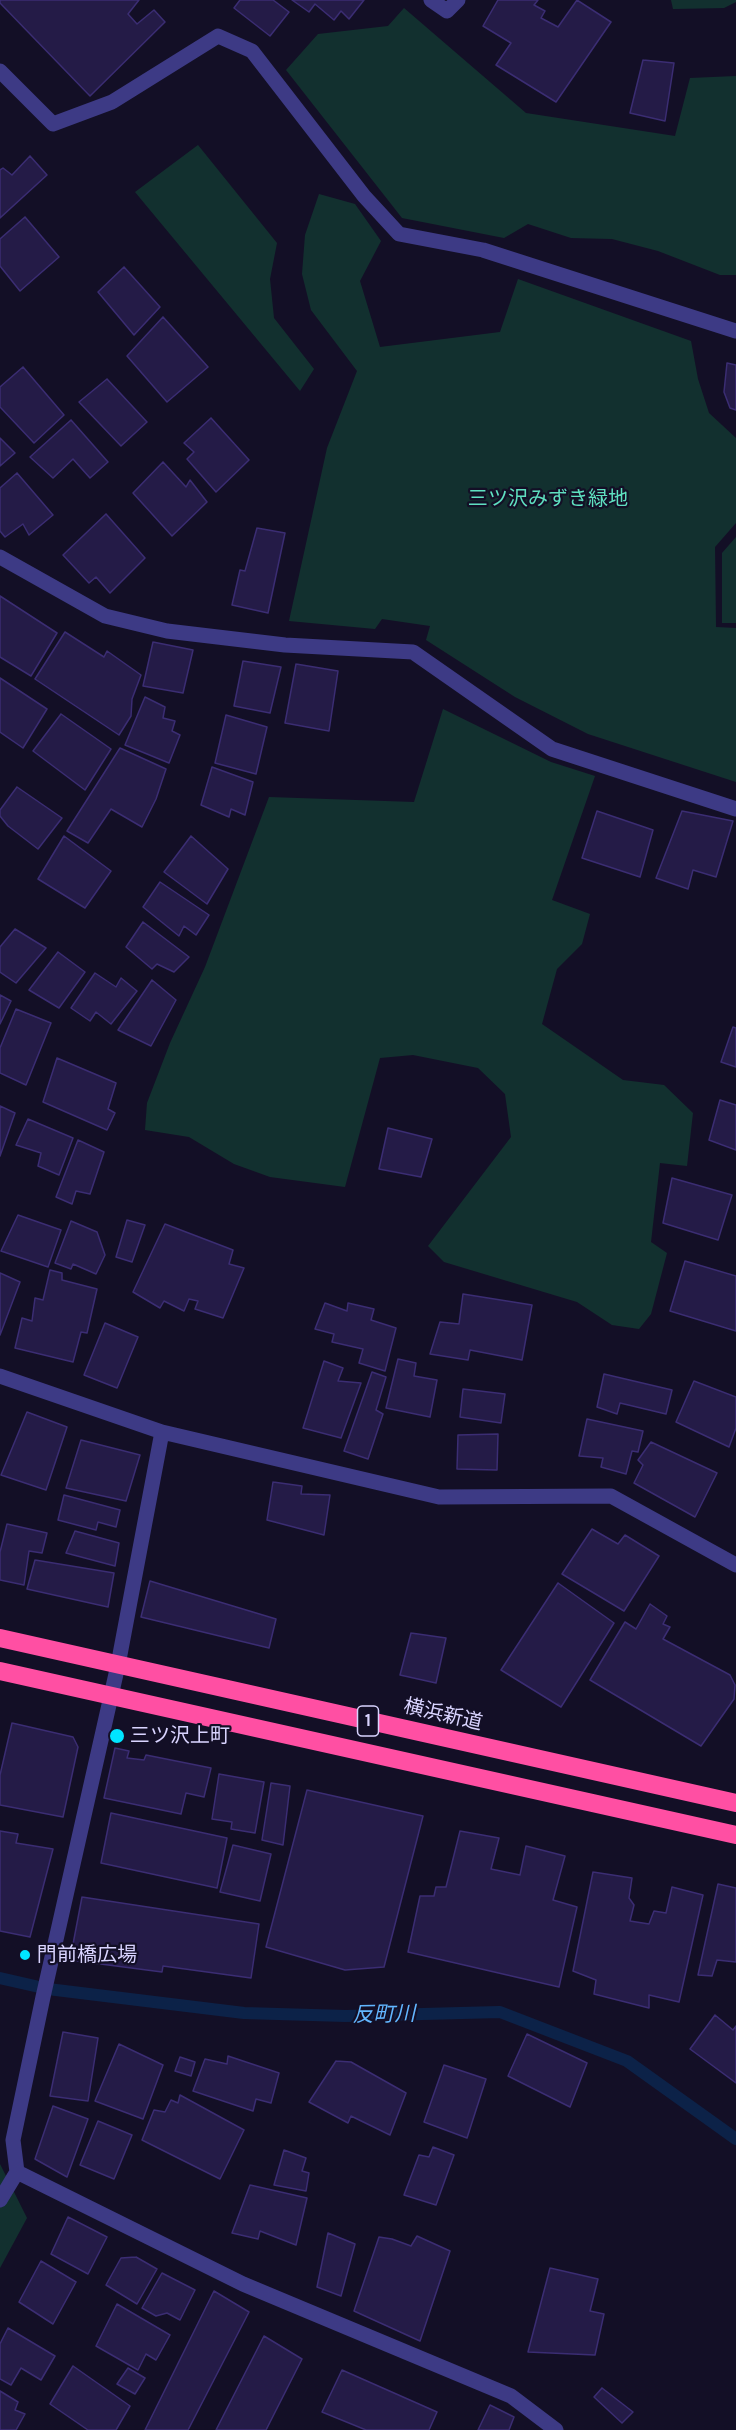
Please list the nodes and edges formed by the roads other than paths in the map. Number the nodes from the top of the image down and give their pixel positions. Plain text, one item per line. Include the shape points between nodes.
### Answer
1 (431, 0) edge
2 (458, 0) edge
3 (0, 71) edge
4 (736, 331) edge
5 (0, 556) edge
6 (736, 809) edge
7 (0, 1376) edge
8 (162, 1432) junction
9 (736, 1565) edge
10 (0, 1638) edge
11 (118, 1665) junction
12 (0, 1671) edge
13 (110, 1695) junction
14 (736, 1803) edge
15 (736, 1835) edge
16 (17, 2172) junction
17 (0, 2200) edge
18 (556, 2430) edge

1 - 2 street via 447,11
3 - 4 street via 53,124 112,102 218,36 252,51 364,196 399,234 483,250
5 - 6 street via 105,616 167,632 285,645 413,652 552,749
7 - 8 street
8 - 9 street via 439,1497 611,1496
8 - 11 street
10 - 11 highway, 横浜新道 / 1
11 - 13 street
11 - 14 highway, 横浜新道 / 1
12 - 13 highway, 1
13 - 15 highway, 1
13 - 16 street via 13,2140
16 - 17 street
16 - 18 street via 243,2284 511,2396

